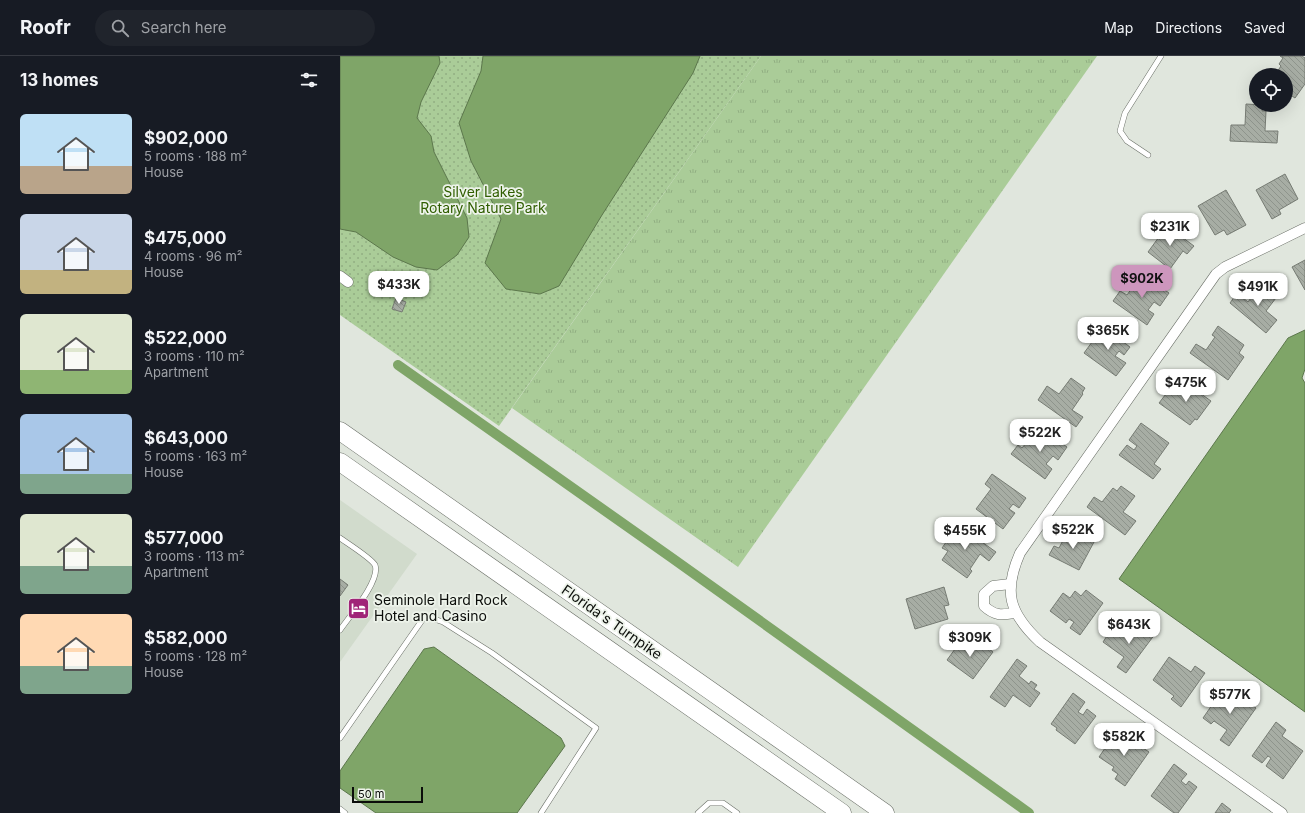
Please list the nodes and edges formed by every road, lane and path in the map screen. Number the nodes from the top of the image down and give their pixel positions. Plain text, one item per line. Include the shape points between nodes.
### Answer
1 (1162, 56) edge
2 (1148, 155) dead end
3 (1305, 228) edge
4 (340, 431) edge
5 (340, 462) edge
6 (340, 538) edge
7 (1010, 584) junction
8 (1015, 613) junction
9 (340, 630) edge
10 (340, 738) edge
11 (340, 809) edge
12 (345, 813) edge
13 (541, 813) edge
14 (698, 813) edge
15 (737, 813) edge
16 (842, 813) edge
17 (885, 813) edge
18 (1282, 813) edge

1 - 2 lane via 1121,122 1120,131 1127,141
3 - 7 street via 1224,267 1216,274 1020,553 1013,568
4 - 17 highway, Florida's Turnpike
5 - 16 highway, Florida's Turnpike
6 - 9 lane via 370,560 375,566 375,575 370,588
7 - 8 street
7 - 8 street via 993,586 984,594 984,606 991,612 1002,615
8 - 18 street via 1025,628 1040,642
10 - 13 lane via 425,616 443,622 492,653 596,728
11 - 12 lane
14 - 15 lane via 709,803 724,803

